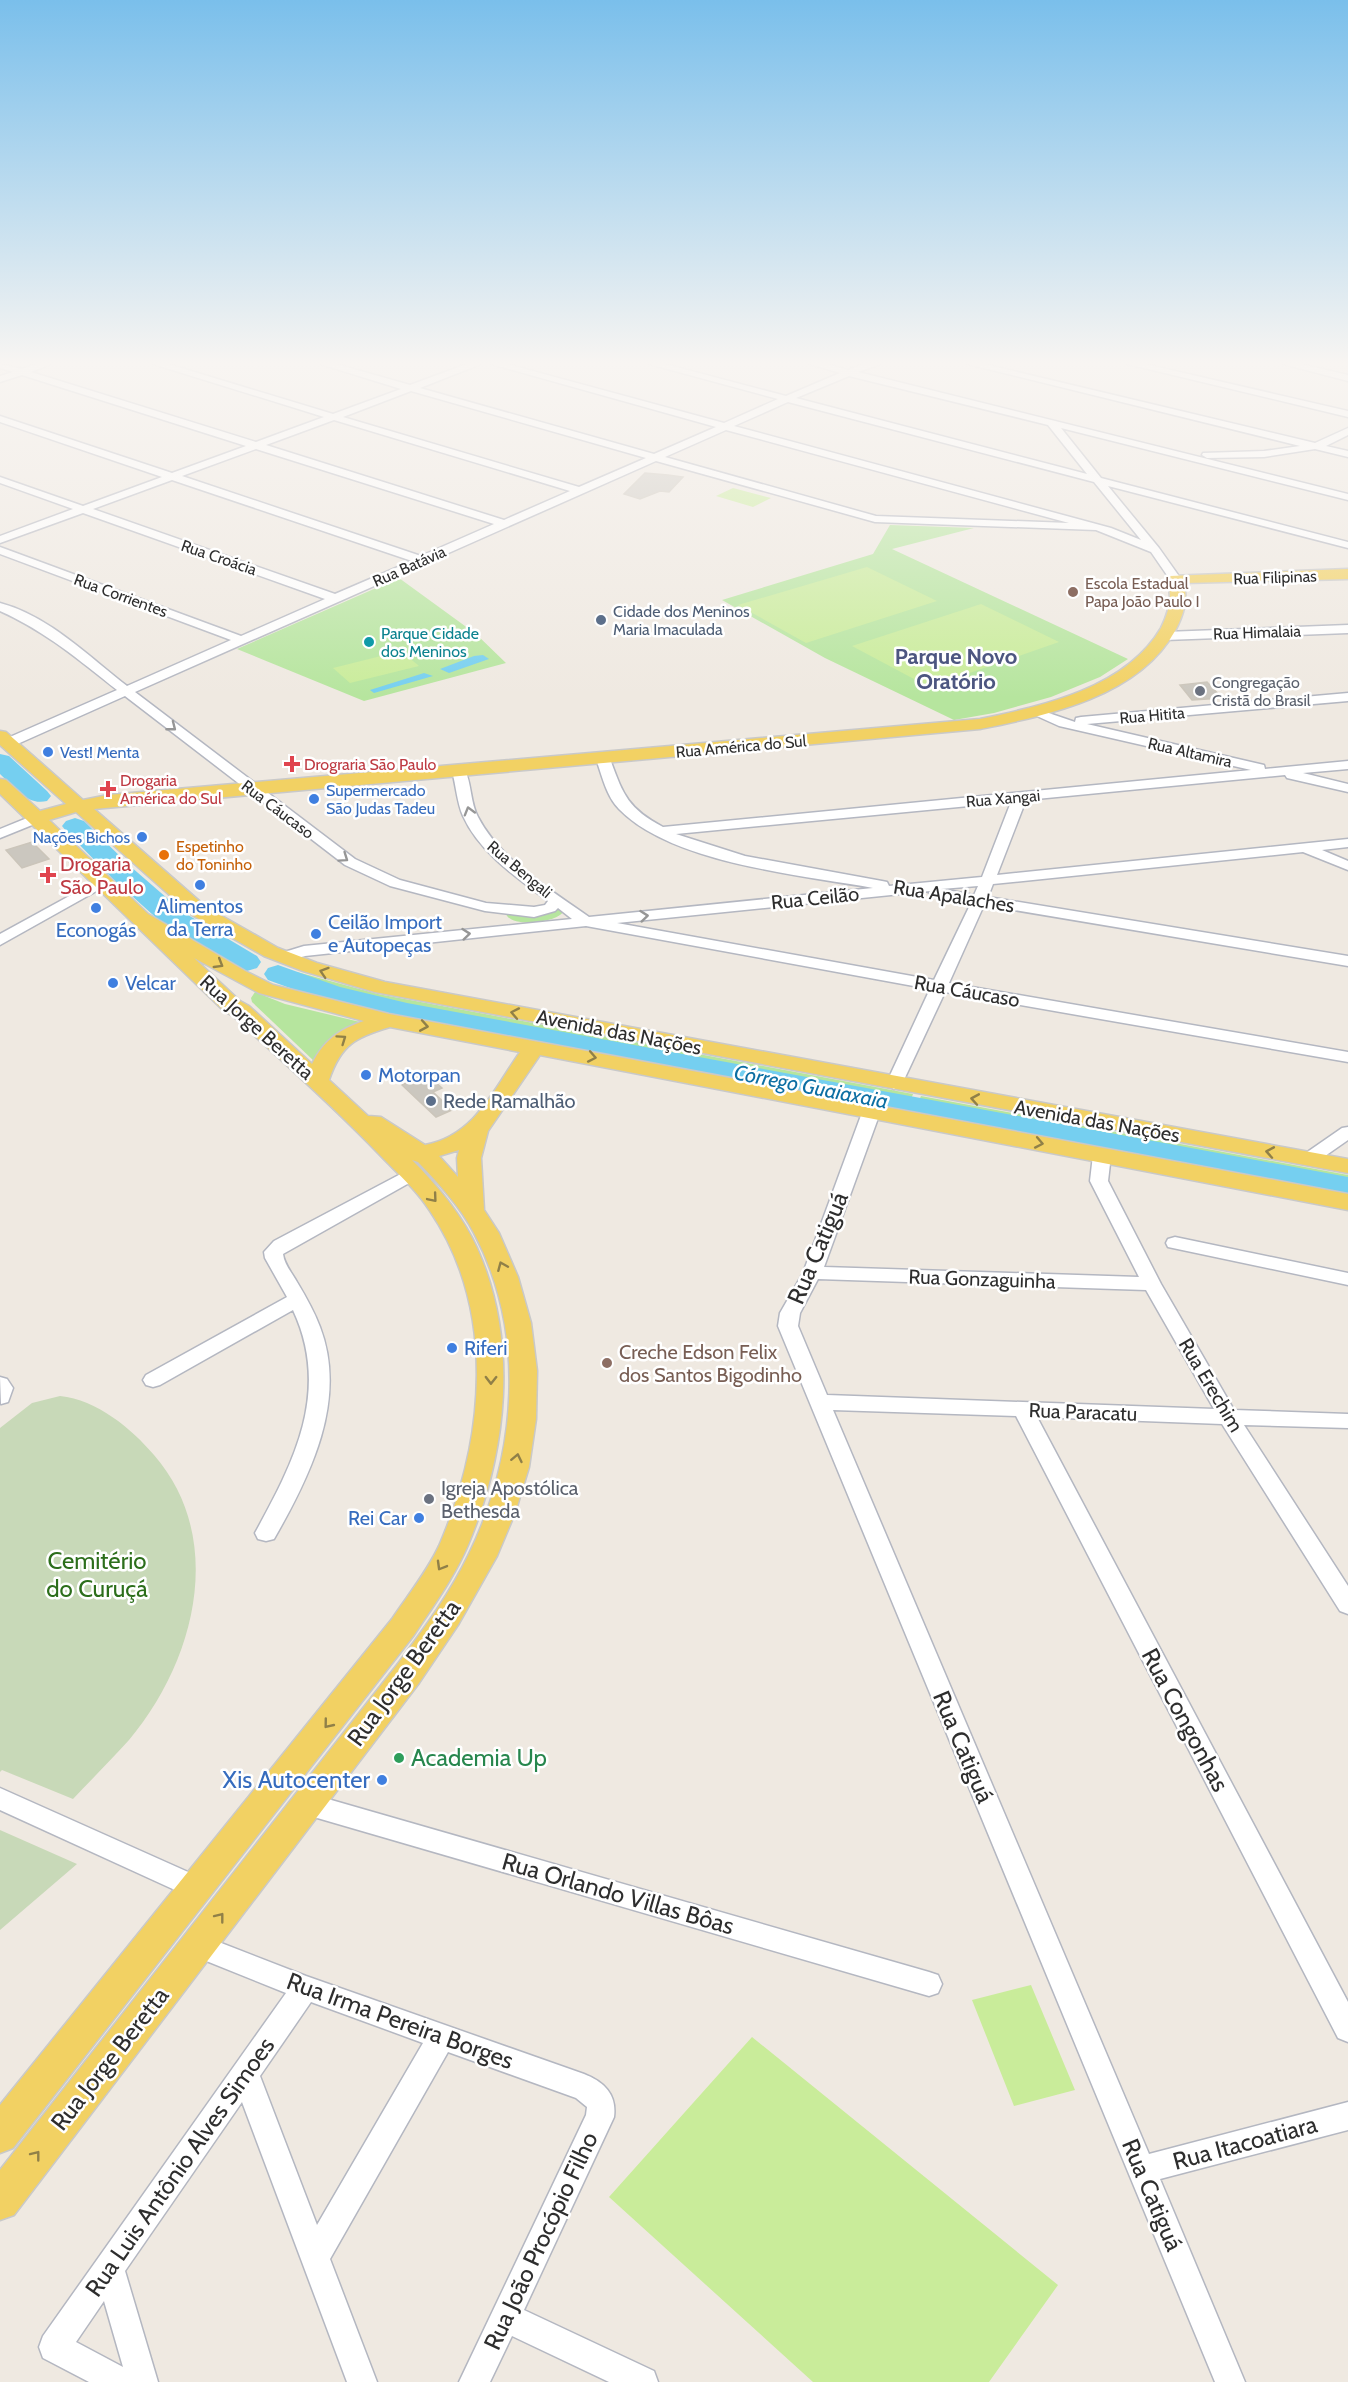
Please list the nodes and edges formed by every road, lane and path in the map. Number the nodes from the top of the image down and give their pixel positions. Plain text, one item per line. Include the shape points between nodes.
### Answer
1 (167, 475) edge
2 (177, 475) edge
3 (350, 475) edge
4 (527, 475) edge
5 (616, 475) edge
6 (718, 475) edge
7 (903, 475) edge
8 (1079, 475) edge
9 (1094, 475) edge
10 (1259, 475) edge
11 (172, 477) junction
12 (0, 480) edge
13 (1098, 480) junction
14 (580, 491) junction
15 (1348, 497) edge
16 (84, 510) junction
17 (505, 524) junction
18 (1101, 529) junction
19 (1140, 532) junction
20 (0, 540) edge
21 (1348, 545) edge
22 (0, 550) edge
23 (1155, 550) junction
24 (421, 560) junction
25 (1348, 574) edge
26 (1177, 583) junction
27 (335, 598) junction
28 (0, 607) edge
29 (1348, 629) edge
30 (1166, 636) junction
31 (241, 640) junction
32 (126, 690) junction
33 (1348, 697) edge
34 (1034, 712) junction
35 (1064, 723) junction
36 (4, 740) edge
37 (603, 759) junction
38 (1348, 765) edge
39 (459, 771) junction
40 (1276, 772) junction
41 (1348, 788) edge
42 (252, 789) junction
43 (9, 795) edge
44 (1020, 797) junction
45 (71, 800) junction
46 (37, 818) junction
47 (657, 831) junction
48 (0, 834) edge
49 (1348, 843) edge
50 (1304, 848) junction
51 (1348, 866) edge
52 (104, 881) junction
53 (987, 882) junction
54 (903, 889) junction
55 (981, 899) junction
56 (556, 900) junction
57 (485, 907) junction
58 (141, 918) junction
59 (586, 922) junction
60 (500, 931) junction
61 (0, 940) edge
62 (283, 957) junction
63 (1348, 961) edge
64 (249, 981) junction
65 (939, 986) junction
66 (241, 1011) junction
67 (389, 1020) junction
68 (535, 1047) junction
69 (1348, 1057) edge
70 (317, 1081) junction
71 (894, 1084) junction
72 (872, 1110) junction
73 (477, 1128) junction
74 (1348, 1132) edge
75 (1102, 1155) junction
76 (1309, 1159) junction
77 (416, 1163) junction
78 (1348, 1166) edge
79 (1348, 1202) edge
80 (472, 1209) junction
81 (1175, 1243) dead end
82 (812, 1273) junction
83 (1348, 1279) edge
84 (1152, 1284) junction
85 (298, 1299) junction
86 (153, 1380) dead end
87 (818, 1402) junction
88 (1023, 1410) junction
89 (1229, 1418) junction
90 (1348, 1421) edge
91 (266, 1533) dead end
92 (1348, 1605) edge
93 (0, 1799) edge
94 (307, 1804) junction
95 (197, 1888) junction
96 (198, 1946) junction
97 (929, 1984) dead end
98 (305, 1988) junction
99 (1348, 2029) edge
100 (442, 2036) junction
101 (244, 2074) junction
102 (600, 2098) joint
103 (1348, 2116) edge
104 (0, 2135) edge
105 (1141, 2170) junction
106 (0, 2201) edge
107 (315, 2257) junction
108 (109, 2269) junction
109 (505, 2317) junction
110 (121, 2382) edge
111 (143, 2382) edge
112 (362, 2382) edge
113 (474, 2382) edge
114 (642, 2382) edge
115 (1230, 2382) edge

1 - 11 street
2 - 11 street
3 - 17 street
4 - 14 street
5 - 14 street, Rua Batávia
6 - 18 street via 875,519
7 - 18 street
8 - 13 street
9 - 13 street
10 - 15 street
11 - 16 street
11 - 24 street
12 - 16 street, Rua Croácia
13 - 19 street
13 - 21 street
14 - 17 street, Rua Batávia
16 - 20 street
16 - 27 street, Rua Croácia
17 - 24 street, Rua Batávia
18 - 19 street
18 - 23 street
19 - 23 street
22 - 31 street, Rua Corrientes
23 - 26 street
24 - 27 street, Rua Batávia
25 - 26 main road, Rua Filipinas
26 - 30 main road, Rua América do Sul via 1178,606
27 - 31 street, Rua Batávia
28 - 32 street, Rua Cáucaso via 54,635
29 - 30 street, Rua Himalaia
30 - 34 main road, Rua América do Sul via 1124,674
31 - 32 street, Rua Batávia
32 - 36 street, Rua Batávia
32 -> 42 street, Rua Cáucaso
33 - 35 street, Rua Hitita
34 - 35 street, Rua Altamira
34 - 37 main road, Rua América do Sul via 964,726
35 - 40 street, Rua Altamira
36 - 45 main road, Avenida das Nações
37 - 39 main road, Rua América do Sul
37 - 47 street, Rua Apalaches via 618,797 633,815
38 - 40 street, Rua Xangai
39 - 42 main road, Rua América do Sul
56 -> 39 street, Rua Bengali via 511,866 481,834 470,816
40 - 41 street, Rua Altamira
40 - 44 street, Rua Xangai
42 - 45 main road, Rua América do Sul
42 -> 57 street, Rua Cáucaso via 350,862 373,874 423,892
43 - 45 main road via 49,802
43 - 46 main road, Avenida das Nações
44 - 47 street, Rua Xangai
44 - 53 street
45 - 46 main road, Rua América do Sul
45 - 62 main road, Avenida das Nações via 199,911
46 - 48 street
46 - 52 main road, Avenida das Nações
47 - 54 street, Rua Apalaches via 727,855
49 - 50 street, Rua Ceilão
50 - 51 street
50 - 53 street, Rua Ceilão
52 - 58 main road, Avenida das Nações
52 - 61 street
53 - 54 street, Rua Ceilão
53 - 55 street
54 - 55 street, Rua Apalaches
59 -> 54 street, Rua Ceilão
55 - 63 street, Rua Apalaches
55 - 65 street
56 - 57 street, Rua Cáucaso via 550,908 534,912
56 - 59 street, Rua Bengali
57 - 60 street via 501,915
58 -> 64 main road, Avenida das Nações
58 - 66 main road, Rua Jorge Beretta
59 - 60 street, Rua Ceilão
59 - 65 street, Rua Cáucaso
62 -> 60 street, Rua Ceilão via 304,951
62 - 64 main road
71 -> 62 main road, Avenida das Nações via 382,988
64 - 66 main road via 240,997
64 - 67 main road, Avenida das Nações via 290,996
65 - 69 street, Rua Cáucaso
65 - 71 street
66 - 70 main road, Rua Jorge Beretta
67 -> 68 main road, Avenida das Nações
70 -> 67 main road via 325,1056 339,1041
68 -> 72 main road, Avenida das Nações
68 - 73 main road
70 - 77 main road, Rua Jorge Beretta
76 -> 71 main road, Avenida das Nações
72 -> 75 main road, Avenida das Nações
72 - 82 street, Rua Catiguá
73 - 77 main road
73 - 80 main road via 469,1158
74 - 76 street
75 - 79 main road, Avenida das Nações
75 - 84 street, Rua Erechim via 1099,1181
76 - 78 main road, Avenida das Nações
77 - 80 main road, Rua Jorge Beretta via 443,1173
77 - 85 street via 276,1248 274,1258
77 -> 95 main road, Rua Jorge Beretta via 453,1225 482,1300 491,1364 491,1399 479,1471 452,1547 403,1627
94 -> 80 main road, Rua Jorge Beretta via 408,1674 453,1608 501,1514 513,1474 525,1398 520,1328 502,1265
81 - 83 street
82 - 84 street, Rua Gonzaguinha
82 - 87 street, Rua Catiguá via 790,1313 788,1326
84 - 89 street, Rua Erechim
85 - 86 street
85 - 91 street via 317,1349 317,1408 295,1481
87 - 88 street, Rua Paracatu
87 - 105 street, Rua Catiguá
88 - 89 street, Rua Paracatu
88 - 99 street, Rua Congonhas
89 - 90 street, Rua Paracatu
89 - 92 street, Rua Erechim
93 - 95 street
96 -> 94 main road, Rua Jorge Beretta
94 - 97 street, Rua Orlando Villas Bôas
95 - 104 main road, Rua Jorge Beretta
96 - 98 street, Rua Irma Pereira Borges
106 -> 96 main road, Rua Jorge Beretta
98 - 100 street, Rua Irma Pereira Borges
98 - 101 street, Rua Luis Antônio Alves Simoes
100 - 102 street, Rua Irma Pereira Borges via 584,2087
100 - 107 street
101 - 107 street
101 - 108 street, Rua Luis Antônio Alves Simoes
102 - 109 street, Rua João Procópio Filho via 600,2117
103 - 105 street, Rua Itacoatiara
105 - 115 street, Rua Catiguá
107 - 112 street
108 - 110 street, Rua Luis Antônio Alves Simoes via 54,2347
108 - 111 street
109 - 113 street, Rua João Procópio Filho
109 - 114 street

